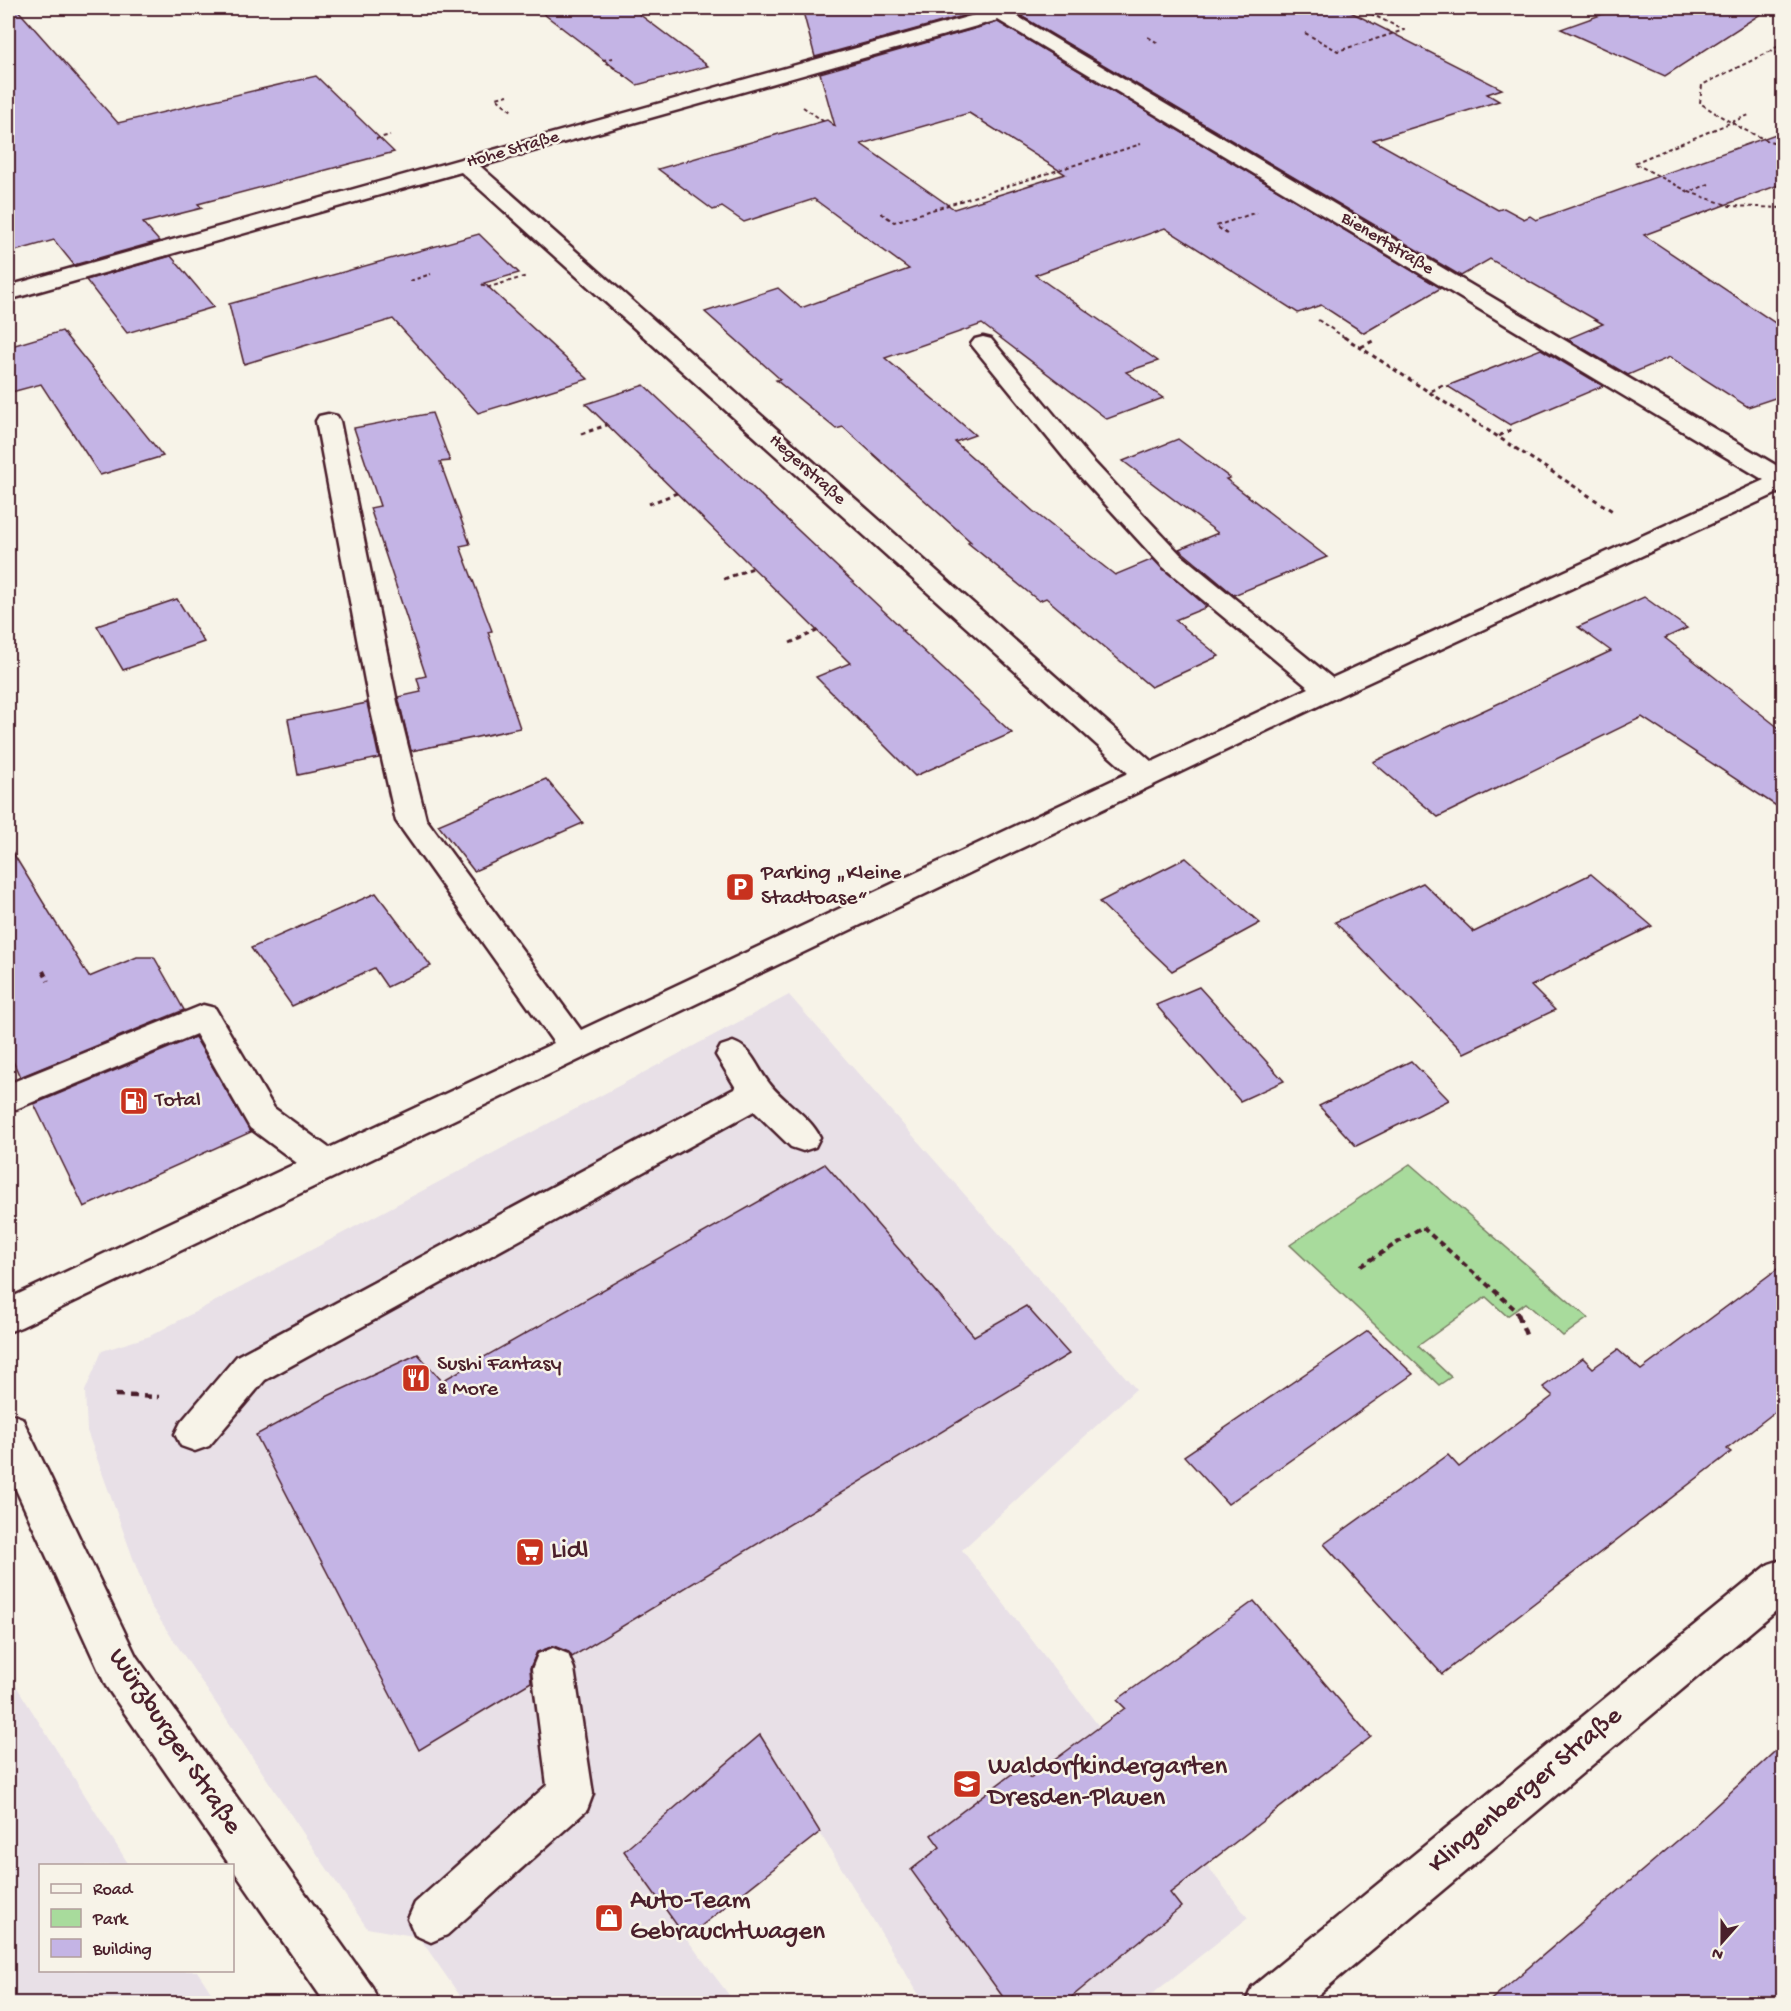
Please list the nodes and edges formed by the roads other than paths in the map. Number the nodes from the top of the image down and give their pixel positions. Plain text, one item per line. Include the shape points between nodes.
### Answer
1 (1003, 9) edge
2 (465, 164) junction
3 (8, 293) edge
4 (983, 344) dead end
5 (328, 421) dead end
6 (1784, 480) edge
7 (1329, 690) junction
8 (1149, 775) junction
9 (576, 1047) junction
10 (733, 1054) dead end
11 (757, 1093) junction
12 (8, 1097) edge
13 (803, 1137) dead end
14 (326, 1165) junction
15 (8, 1316) edge
16 (8, 1430) edge
17 (195, 1434) dead end
18 (1784, 1578) edge
19 (553, 1669) dead end
20 (431, 1919) dead end
21 (355, 2004) edge
22 (1269, 2004) edge

1 - 2 street, Hohe Straße
1 - 6 street, Bienertstraße via 1193,128
2 - 3 street, Hohe Straße
2 - 8 street, Hegerstraße
4 - 7 street via 1083,465 1171,560
5 - 9 street via 383,702 411,821
6 - 7 street
7 - 8 street
8 - 9 street
9 - 14 street
10 - 11 street
11 - 13 street
11 - 17 street via 251,1368
12 - 14 street via 203,1017 262,1118
14 - 15 street
16 - 21 street, Würzburger Straße via 121,1671
18 - 22 street, Klingenberger Straße
19 - 20 street via 571,1794

